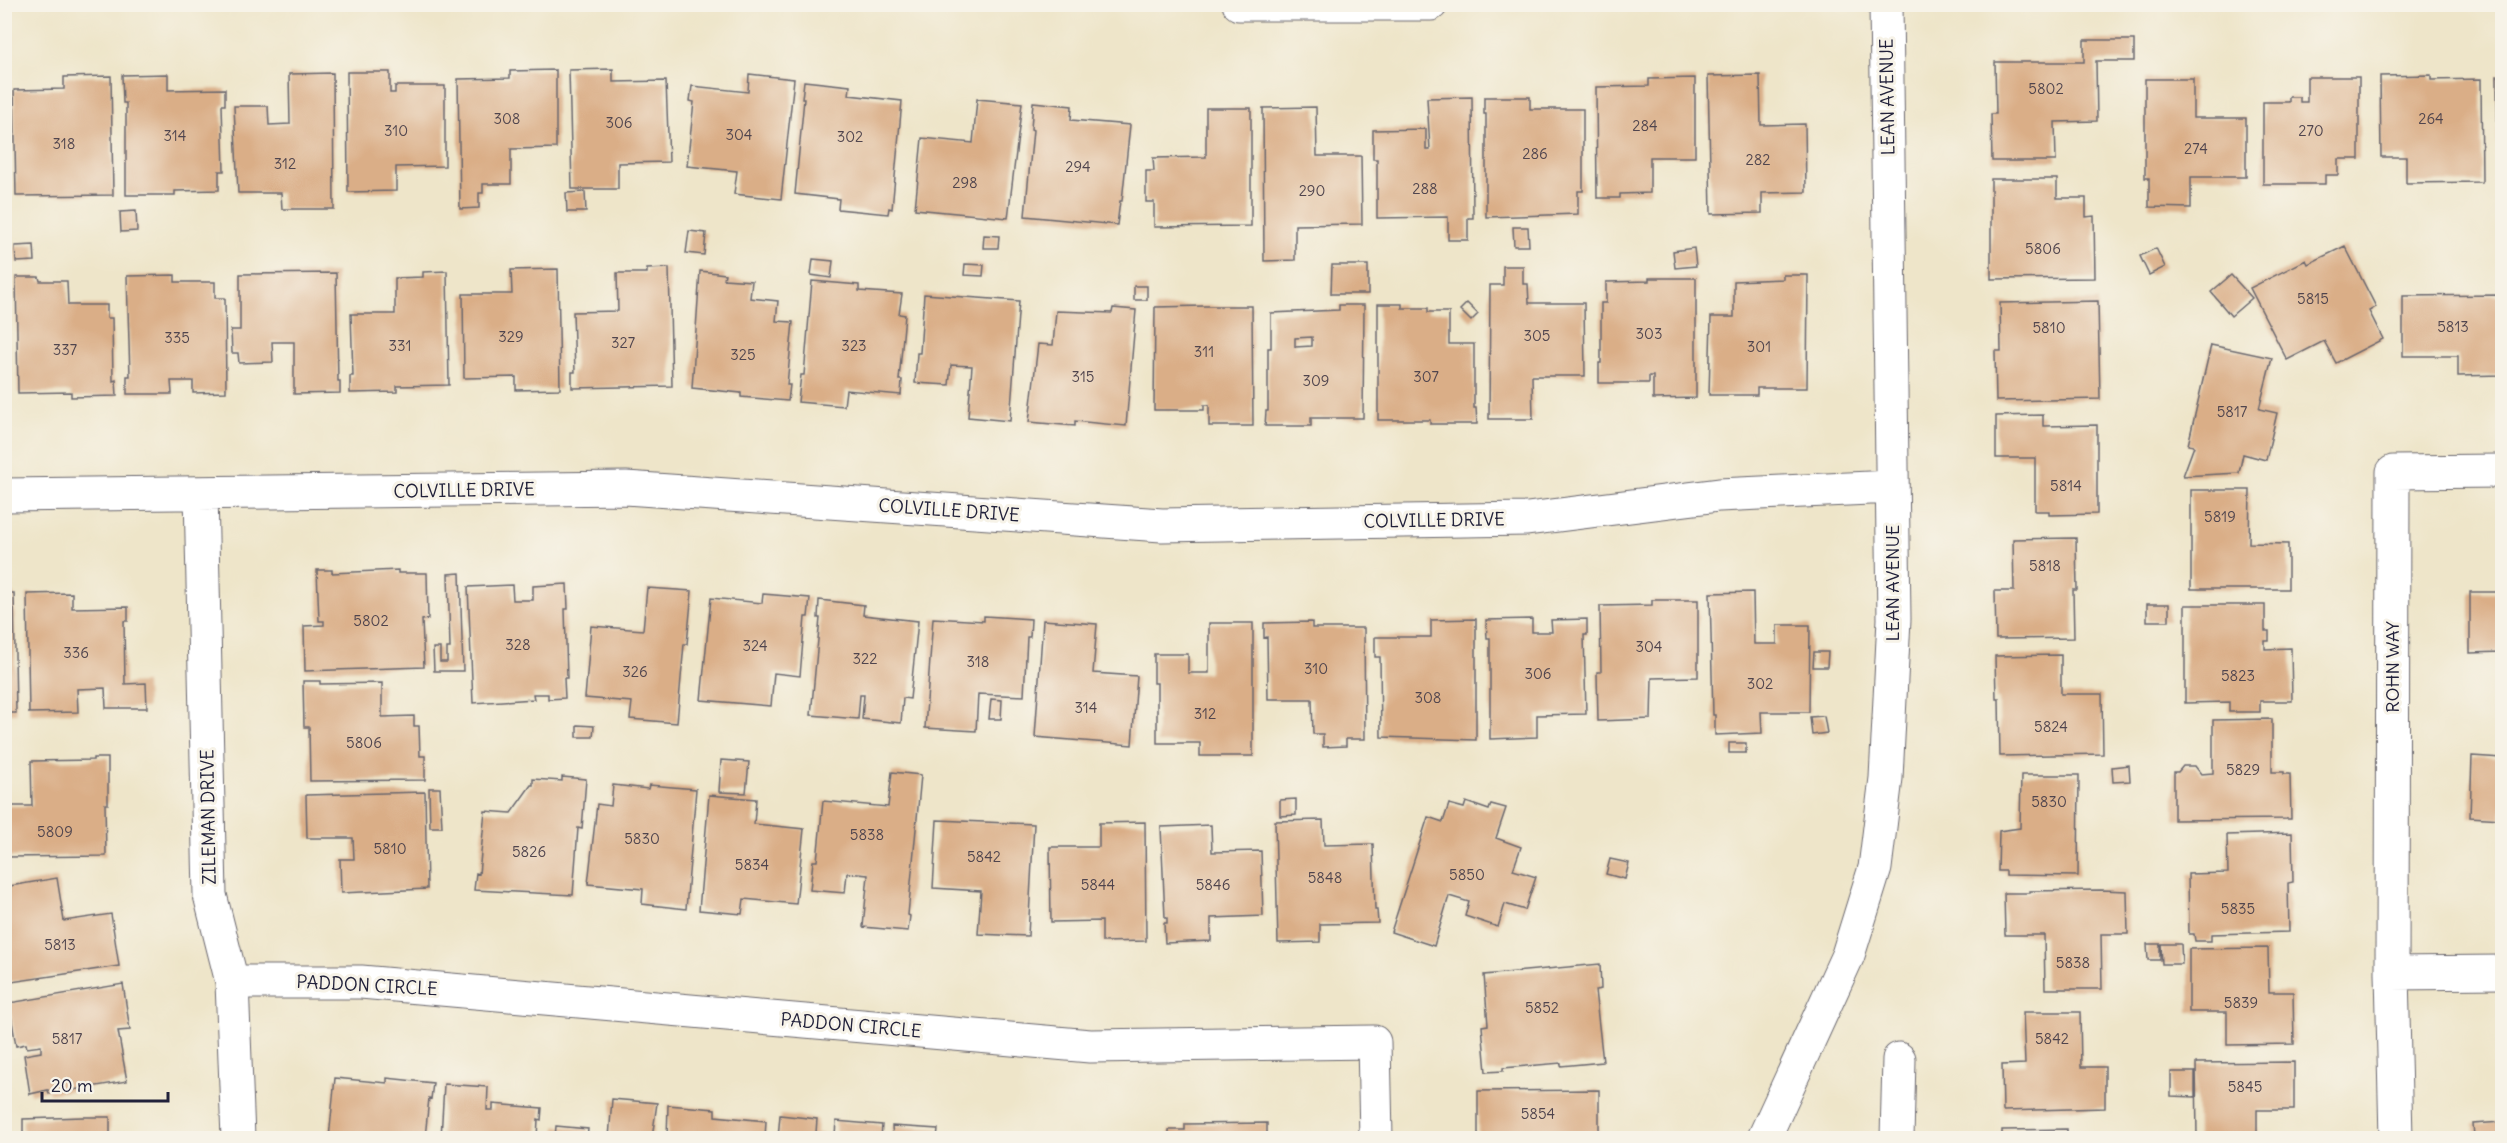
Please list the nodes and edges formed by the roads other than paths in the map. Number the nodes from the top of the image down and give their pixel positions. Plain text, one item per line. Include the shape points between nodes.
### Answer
1 (1239, 4) edge
2 (1431, 4) edge
3 (1886, 4) edge
4 (2502, 471) edge
5 (1892, 487) junction
6 (201, 493) junction
7 (4, 495) edge
8 (2502, 972) edge
9 (2392, 973) junction
10 (232, 982) junction
11 (1899, 1059) dead end
12 (238, 1138) edge
13 (1376, 1138) edge
14 (1764, 1138) edge
15 (1897, 1138) edge
16 (2396, 1138) edge

1 - 2 street
3 - 5 street, LEAN AVENUE
4 - 9 street, ROHN WAY via 2393,472
5 - 6 street, COLVILLE DRIVE via 1719,495 1527,519 1162,525 626,488
5 - 14 street, LEAN AVENUE via 1894,618 1886,778 1875,868 1848,955
6 - 7 street, COLVILLE DRIVE
6 - 10 street, ZILEMAN DRIVE via 210,895
8 - 9 street
9 - 16 street, ROHN WAY
10 - 12 street, ZILEMAN DRIVE
10 - 13 street, PADDON CIRCLE via 362,982 1090,1046 1374,1042
11 - 15 street

